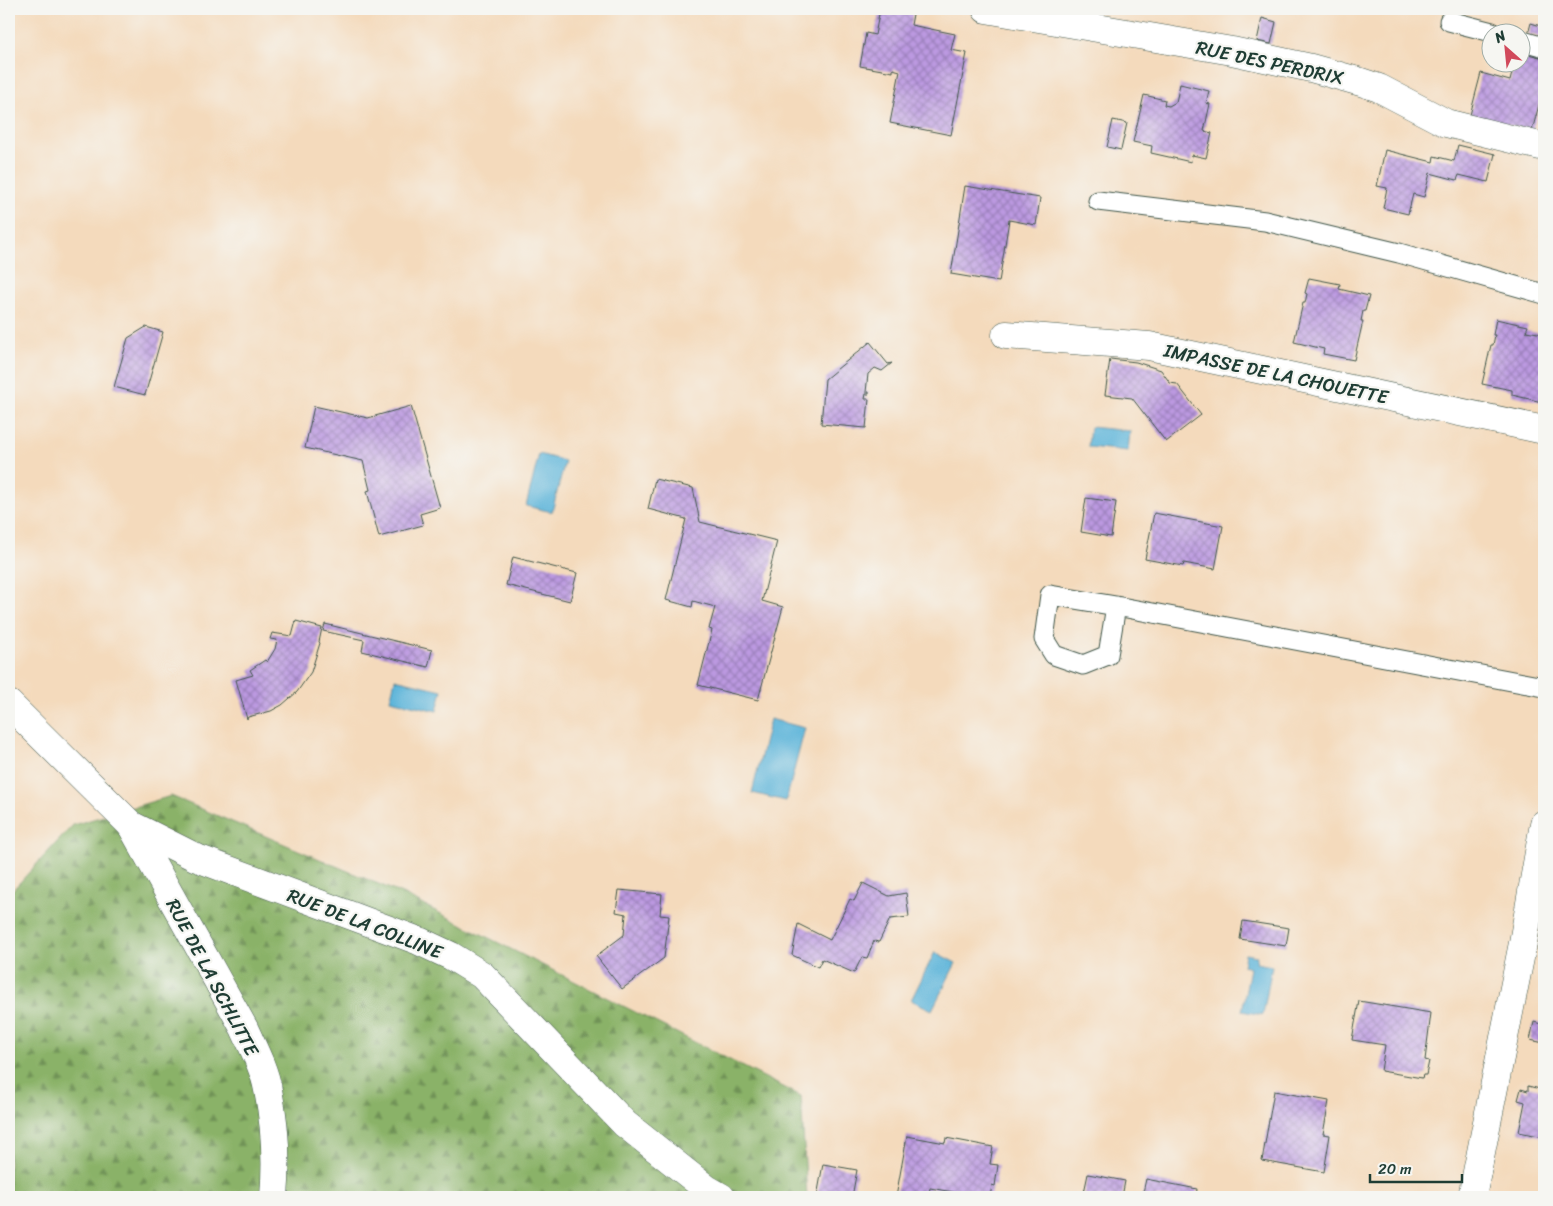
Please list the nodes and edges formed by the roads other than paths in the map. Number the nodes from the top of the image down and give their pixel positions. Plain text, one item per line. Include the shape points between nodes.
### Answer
1 (986, 9) edge
2 (1449, 21) dead end
3 (1480, 29) edge
4 (1530, 42) edge
5 (1544, 46) edge
6 (1544, 147) edge
7 (1098, 201) dead end
8 (1544, 294) edge
9 (1006, 335) dead end
10 (1544, 430) edge
11 (1116, 606) junction
12 (1544, 687) edge
13 (9, 704) edge
14 (1544, 824) edge
15 (131, 825) junction
16 (274, 1197) edge
17 (721, 1197) edge
18 (1472, 1197) edge

1 - 6 street, RUE DES PERDRIX via 1232,51 1311,68 1379,88 1446,123
2 - 3 lane
4 - 5 lane
7 - 8 lane via 1265,221 1400,253
9 - 10 street, IMPASSE DE LA CHOUETTE via 1149,346
11 - 11 lane via 1050,595 1044,639 1054,655 1083,665 1108,655
11 - 12 lane
13 - 15 street, RUE DE LA COLLINE
14 - 18 street
15 - 16 street, RUE DE LA SCHLITTE via 244,1028 258,1060 268,1088 272,1115
15 - 17 street, RUE DE LA COLLINE via 197,858 451,956 482,976 625,1124

